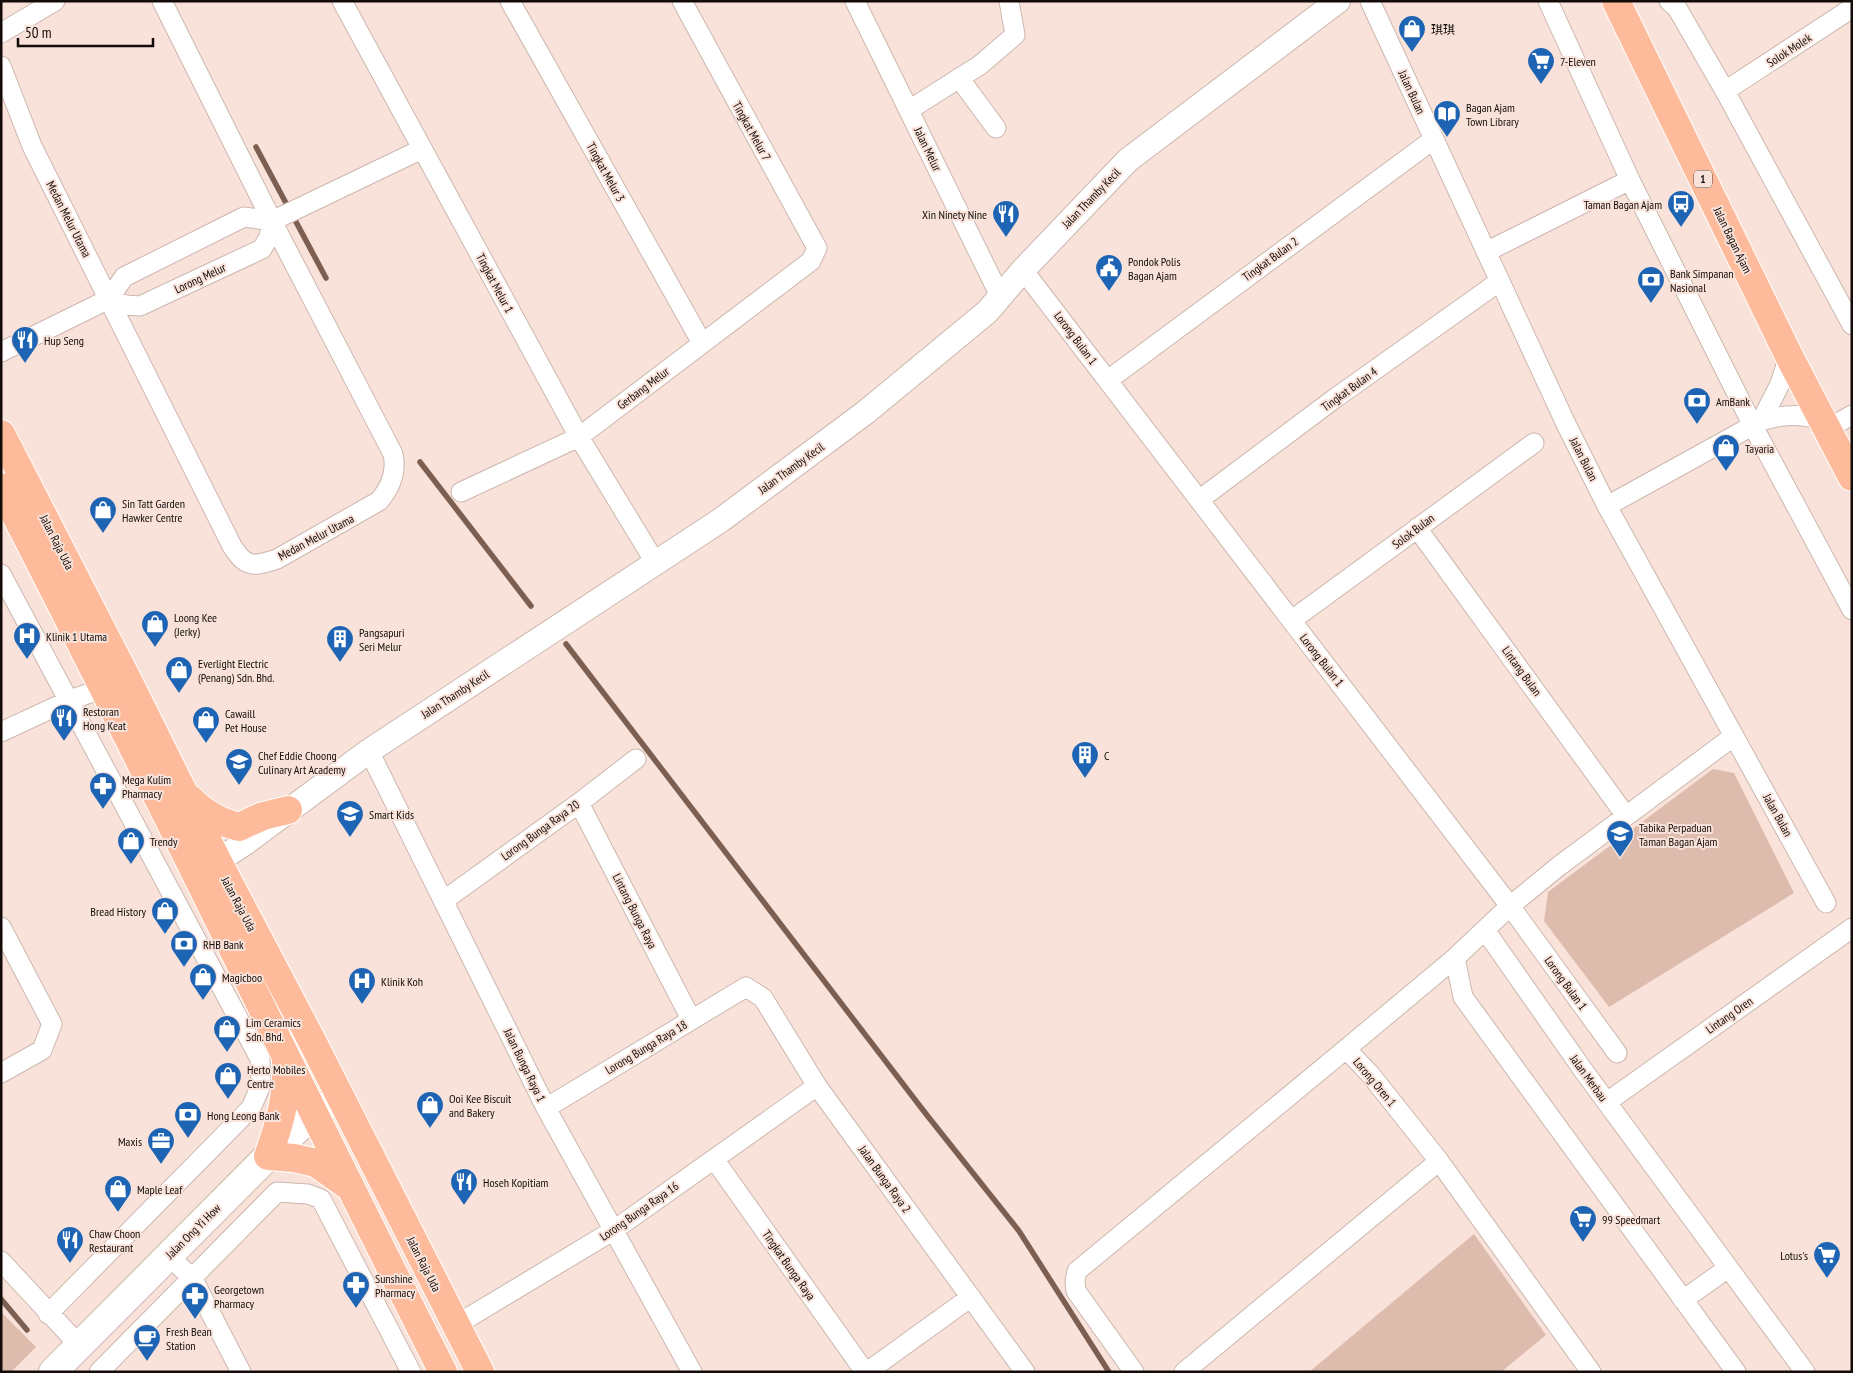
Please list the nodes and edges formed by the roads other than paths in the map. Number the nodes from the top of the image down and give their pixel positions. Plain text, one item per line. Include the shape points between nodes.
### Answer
1 (55, 1) edge
2 (162, 1) edge
3 (510, 1) edge
4 (682, 1) edge
5 (855, 1) edge
6 (1009, 1) edge
7 (1338, 1) edge
8 (1370, 1) edge
9 (1548, 1) edge
10 (1616, 1) edge
11 (1669, 1) edge
12 (348, 4) edge
13 (1850, 15) edge
14 (1, 33) edge
15 (1, 66) edge
16 (960, 78) junction
17 (1725, 91) junction
18 (909, 110) junction
19 (996, 128) dead end
20 (1434, 139) junction
21 (422, 148) junction
22 (1630, 180) junction
23 (284, 216) junction
24 (1486, 252) junction
25 (811, 261) joint
26 (1023, 270) junction
27 (1500, 281) junction
28 (1000, 296) junction
29 (109, 299) junction
30 (1852, 325) edge
31 (702, 343) junction
32 (1, 352) edge
33 (1790, 356) junction
34 (1108, 380) junction
35 (1852, 415) edge
36 (1757, 424) junction
37 (1824, 424) junction
38 (1, 434) edge
39 (579, 437) junction
40 (1534, 443) dead end
41 (1852, 476) edge
42 (1, 488) edge
43 (461, 492) dead end
44 (1200, 500) junction
45 (1607, 506) junction
46 (1417, 528) junction
47 (655, 562) junction
48 (1, 574) edge
49 (1852, 610) edge
50 (1292, 620) junction
51 (116, 683) junction
52 (70, 700) junction
53 (1, 732) edge
54 (1734, 736) junction
55 (369, 752) junction
56 (636, 759) dead end
57 (182, 791) junction
58 (579, 803) junction
59 (288, 810) junction
60 (1626, 816) junction
61 (207, 868) junction
62 (443, 901) junction
63 (1826, 903) dead end
64 (1510, 906) junction
65 (1, 928) edge
66 (1852, 928) edge
67 (1485, 930) junction
68 (1456, 958) junction
69 (746, 987) joint
70 (691, 1019) junction
71 (1346, 1049) junction
72 (286, 1054) junction
73 (1617, 1054) dead end
74 (1, 1073) edge
75 (817, 1086) junction
76 (340, 1097) junction
77 (1607, 1102) junction
78 (546, 1108) junction
79 (314, 1114) junction
80 (268, 1156) junction
81 (714, 1159) junction
82 (1439, 1161) junction
83 (350, 1188) junction
84 (614, 1230) junction
85 (169, 1256) junction
86 (1, 1261) edge
87 (1728, 1268) junction
88 (193, 1279) junction
89 (971, 1297) junction
90 (1683, 1300) junction
91 (48, 1314) junction
92 (456, 1325) junction
93 (79, 1345) junction
94 (53, 1372) edge
95 (99, 1372) edge
96 (241, 1372) edge
97 (410, 1372) edge
98 (443, 1372) edge
99 (480, 1372) edge
100 (692, 1372) edge
101 (866, 1372) edge
102 (1025, 1372) edge
103 (1134, 1372) edge
104 (1184, 1372) edge
105 (1591, 1372) edge
106 (1736, 1372) edge
107 (1805, 1372) edge

1 - 14 street
2 - 23 street, Medan Melur Utama
3 - 31 street, Tingkat Melur 3
4 - 25 street, Tingkat Melur 7 via 817,248
5 - 18 street, Jalan Melur
6 - 16 street via 1015,35
7 - 26 street, Jalan Thamby Kecil via 1128,160
8 - 20 street, Jalan Bulan
9 - 22 street
10 - 33 main road, Jalan Bagan Ajam / 1
11 - 17 street via 1678,8
12 - 21 street, Tingkat Melur 1
13 - 17 street, Solok Molek
15 - 29 street, Medan Melur Utama via 32,146
16 - 18 street
16 - 19 street
17 - 30 street
18 - 28 street, Jalan Melur
20 - 24 street, Jalan Bulan
20 - 34 street, Tingkat Bulan 2
21 - 23 street
21 - 39 street, Tingkat Melur 1
22 - 24 street
22 - 36 street
23 - 29 street via 244,217 124,277
23 - 29 street, Lorong Melur via 262,249 140,306
23 - 29 street, Medan Melur Utama via 393,454 396,468 387,492 379,501 277,559 262,564 241,560
24 - 27 street, Jalan Bulan
25 - 31 street, Gerbang Melur
26 - 28 street, Jalan Thamby Kecil
26 - 34 street, Lorong Bulan 1
27 - 44 street, Tingkat Bulan 4
27 - 45 street, Jalan Bulan
28 - 47 street, Jalan Thamby Kecil via 987,312 866,412 721,520
29 - 32 street
31 - 39 street, Gerbang Melur
33 - 36 street via 1780,384
33 - 37 main road, Jalan Bagan Ajam / 1
34 - 44 street, Lorong Bulan 1
35 - 37 street
36 - 37 street via 1779,415 1801,414
36 - 45 street
36 - 49 street
37 - 41 main road, Jalan Bagan Ajam / 1
38 - 51 main road, Jalan Raja Uda
39 - 43 street, Gerbang Melur
39 - 47 street, Tingkat Melur 1
40 - 46 street, Solok Bulan
42 - 51 main road, Jalan Raja Uda
44 - 50 street, Lorong Bulan 1
45 - 54 street, Jalan Bulan
46 - 50 street, Solok Bulan
46 - 60 street, Lintang Bulan
47 - 55 street, Jalan Thamby Kecil
48 - 52 street
50 - 64 street, Lorong Bulan 1
51 - 52 street
51 - 57 main road, Jalan Raja Uda
51 - 61 main road, Jalan Raja Uda
52 - 53 street
52 - 91 street via 260,1059 261,1084 251,1108
54 - 60 street
54 - 63 street, Jalan Bulan
55 - 59 street, Jalan Thamby Kecil
55 - 62 street, Jalan Bunga Raya 1
56 - 58 street, Lorong Bunga Raya 20
57 - 59 main road via 202,812 220,822 240,827 263,816
57 - 61 main road, Jalan Raja Uda
58 - 62 street, Lorong Bunga Raya 20
58 - 70 street, Lintang Bunga Raya
59 - 61 street, Jalan Thamby Kecil
60 - 64 street
61 - 72 main road, Jalan Raja Uda
61 - 76 main road, Jalan Raja Uda
62 - 78 street, Jalan Bunga Raya 1
64 - 67 street
64 - 73 street, Lorong Bulan 1
65 - 74 street via 52,1024 42,1050
66 - 77 street, Lintang Oren
67 - 68 street
67 - 77 street, Jalan Merbau
68 - 71 street
68 - 90 street via 1463,997
69 - 70 street, Lorong Bunga Raya 18
69 - 75 street, Jalan Bunga Raya 2 via 763,998
70 - 78 street, Lorong Bunga Raya 18
71 - 82 street, Lorong Oren 1
71 - 103 street, Lorong Oren 1 via 1077,1271 1076,1291
72 - 79 main road, Jalan Raja Uda
72 - 80 main road via 287,1087 282,1117
75 - 81 street, Lorong Bunga Raya 16
75 - 89 street, Jalan Bunga Raya 2
76 - 79 main road, Jalan Ong Yi How
76 - 92 main road, Jalan Raja Uda
77 - 87 street, Jalan Merbau
78 - 84 street, Jalan Bunga Raya 1
79 - 80 main road, Jalan Ong Yi How
79 - 83 main road, Jalan Raja Uda
80 - 83 main road via 316,1163
80 - 85 main road, Jalan Ong Yi How
81 - 84 street, Lorong Bunga Raya 16
81 - 101 street, Tingkat Bunga Raya
82 - 104 street
82 - 105 street, Lorong Oren 1
83 - 98 main road, Jalan Raja Uda
84 - 92 street, Lorong Bunga Raya 16
84 - 100 street, Jalan Bunga Raya 1
85 - 88 street
85 - 93 main road, Jalan Ong Yi How
86 - 91 street
87 - 90 street
87 - 107 street, Jalan Merbau
88 - 95 street
88 - 96 street
88 - 97 street via 277,1192 308,1194 321,1200
89 - 101 street
89 - 102 street, Jalan Bunga Raya 2
90 - 106 street
91 - 93 street
92 - 99 main road, Jalan Raja Uda
93 - 94 main road, Jalan Ong Yi How

